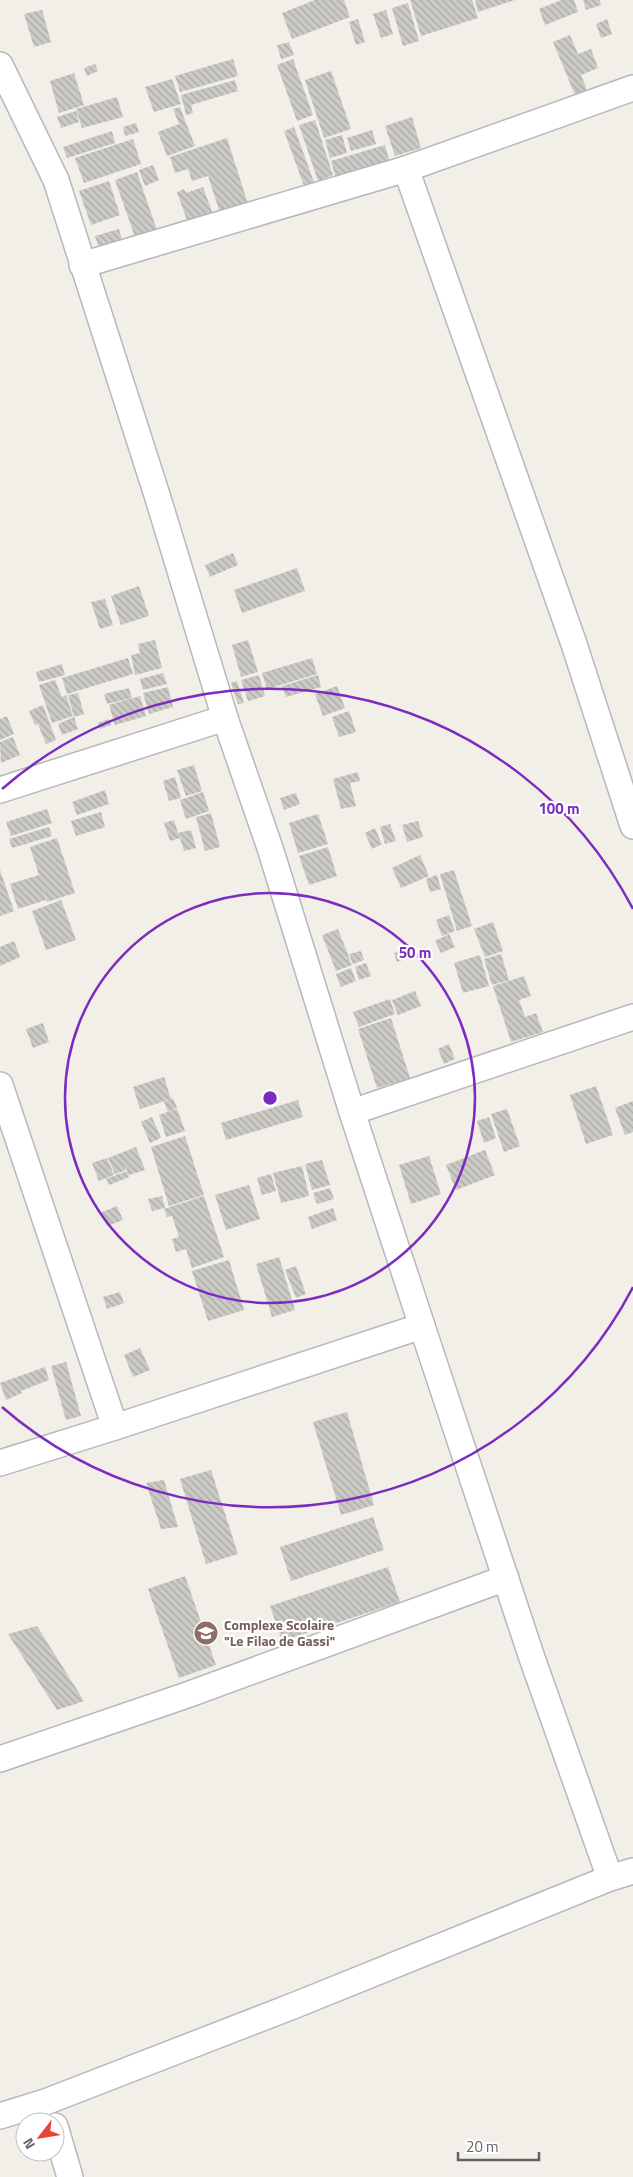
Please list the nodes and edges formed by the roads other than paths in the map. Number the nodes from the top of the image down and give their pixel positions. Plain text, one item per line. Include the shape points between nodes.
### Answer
1 (1, 68) edge
2 (633, 88) edge
3 (406, 170) junction
4 (82, 265) junction
5 (224, 718) junction
6 (0, 790) edge
7 (633, 826) edge
8 (633, 1018) edge
9 (1, 1094) edge
10 (352, 1112) junction
11 (422, 1326) junction
12 (114, 1428) junction
13 (0, 1463) edge
14 (506, 1578) junction
15 (0, 1759) edge
16 (633, 1871) edge
17 (610, 1878) junction
18 (51, 2111) edge
19 (0, 2116) edge
20 (65, 2160) edge
21 (70, 2177) edge

1 - 4 street via 56,180
2 - 3 street
3 - 4 street
3 - 7 street via 574,644
4 - 5 street via 157,495
5 - 6 street
5 - 10 street via 270,848
8 - 10 street
9 - 12 street
10 - 11 street
11 - 12 street
11 - 14 street
12 - 13 street
14 - 15 street
14 - 17 street
16 - 17 street
17 - 18 street via 293,2006
18 - 19 street
20 - 21 street

